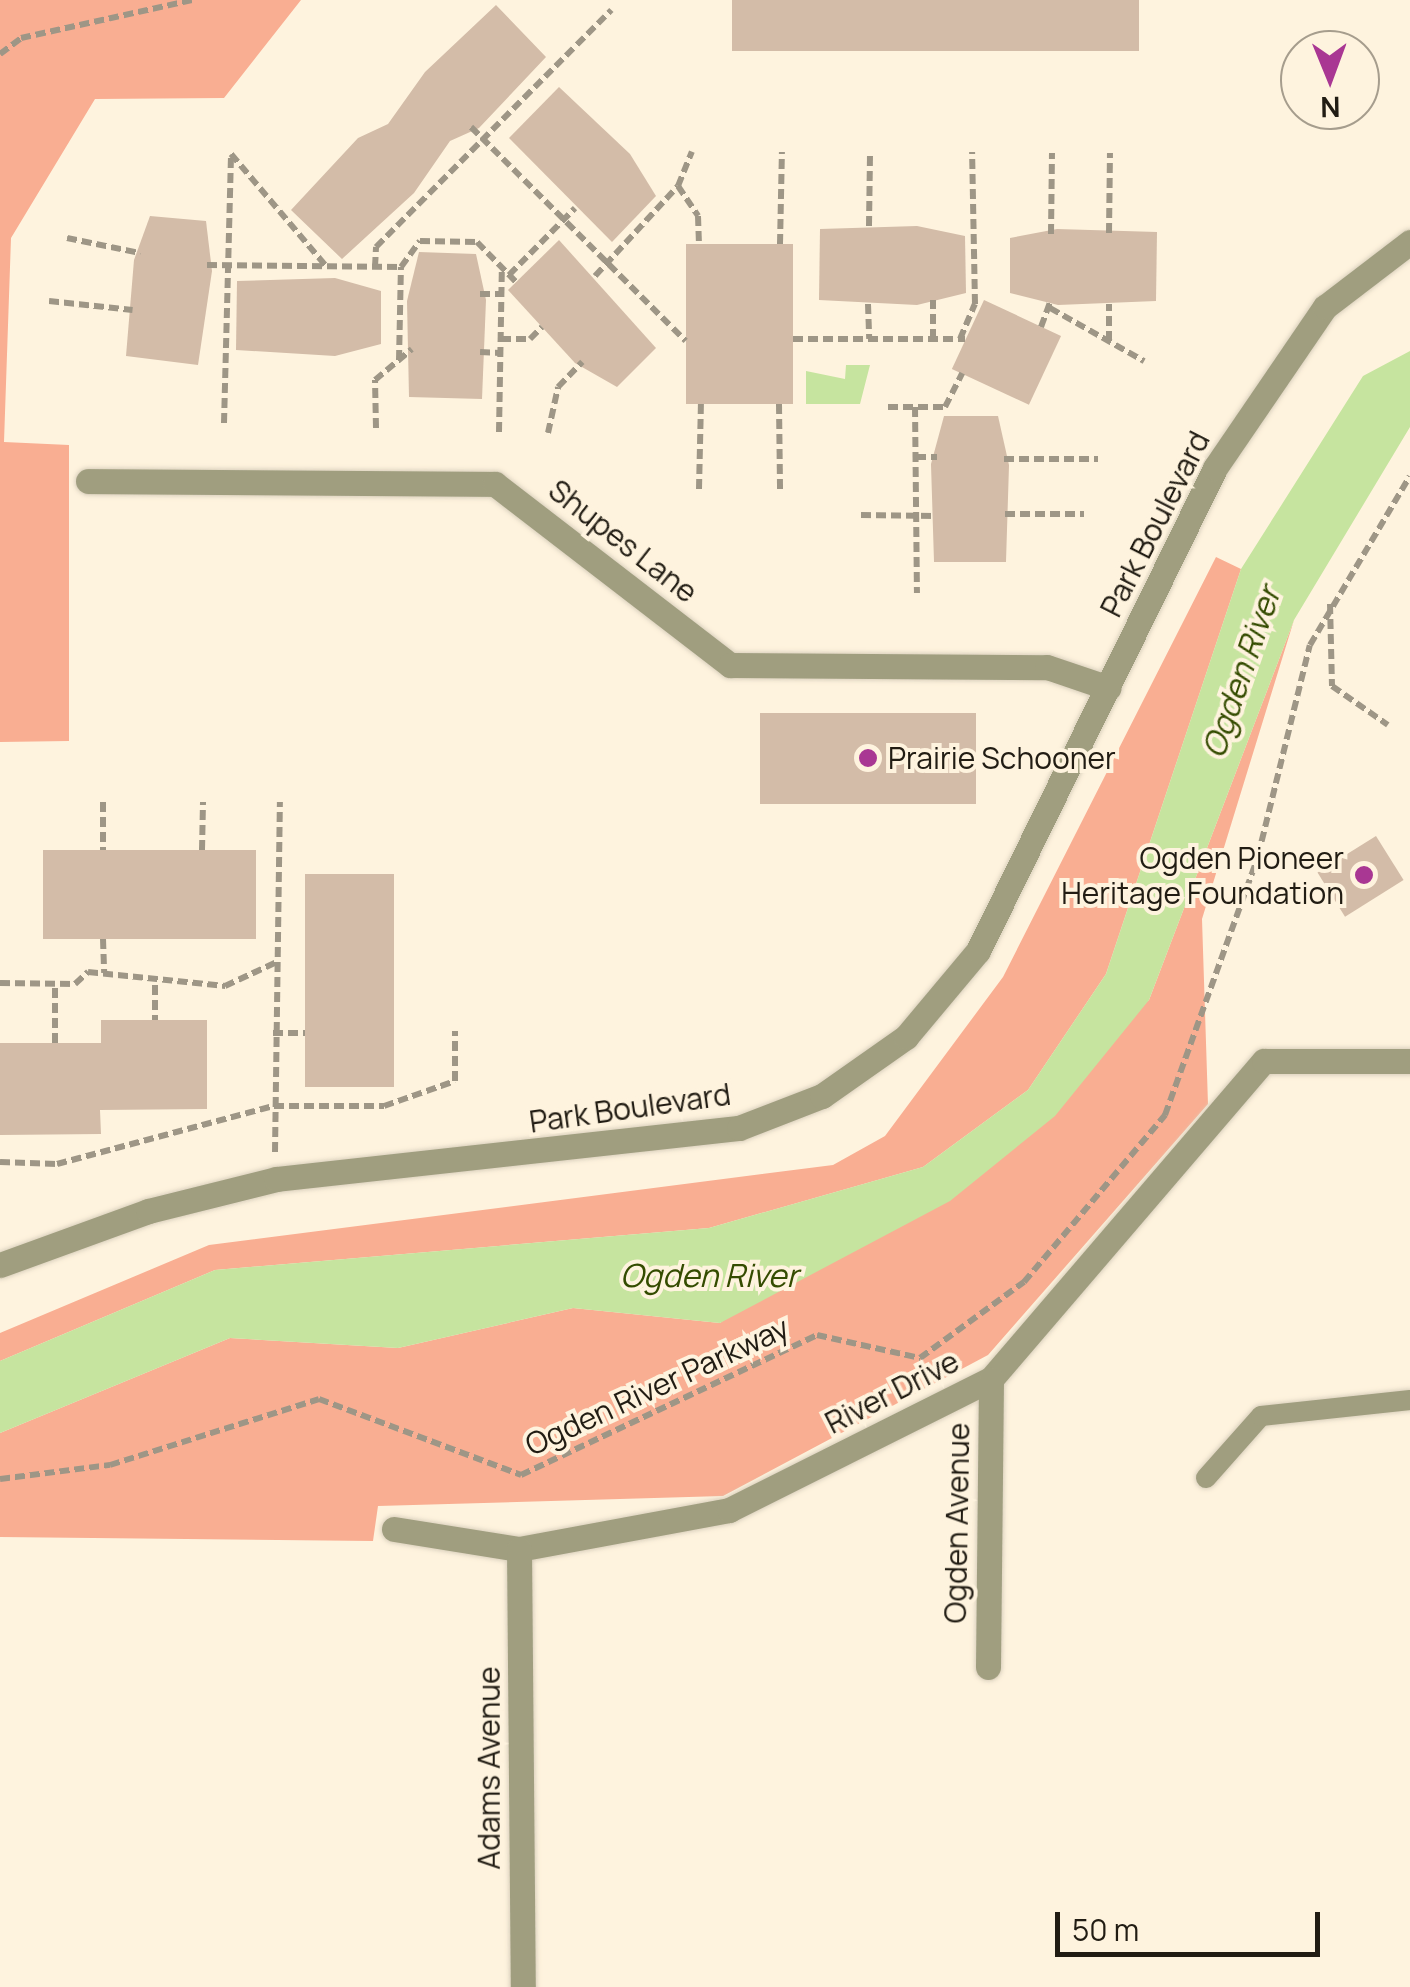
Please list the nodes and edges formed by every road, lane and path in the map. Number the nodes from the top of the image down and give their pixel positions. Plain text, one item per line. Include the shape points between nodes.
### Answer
1 (192, 0) edge
2 (611, 10) dead end
3 (0, 54) edge
4 (472, 127) dead end
5 (484, 139) junction
6 (692, 152) dead end
7 (782, 152) dead end
8 (870, 152) dead end
9 (972, 152) dead end
10 (1052, 153) dead end
11 (1110, 153) dead end
12 (678, 186) junction
13 (575, 208) dead end
14 (564, 219) junction
15 (869, 226) dead end
16 (1110, 232) dead end
17 (1051, 234) dead end
18 (67, 238) dead end
19 (1410, 242) edge
20 (699, 244) dead end
21 (780, 244) dead end
22 (140, 253) dead end
23 (608, 262) junction
24 (207, 265) dead end
25 (228, 265) junction
26 (326, 266) junction
27 (375, 266) junction
28 (402, 267) junction
29 (502, 267) junction
30 (509, 275) junction
31 (596, 276) dead end
32 (516, 282) dead end
33 (501, 283) junction
34 (480, 294) dead end
35 (502, 294) junction
36 (49, 300) dead end
37 (933, 300) dead end
38 (868, 304) dead end
39 (1109, 304) dead end
40 (133, 310) dead end
41 (542, 327) dead end
42 (1041, 327) dead end
43 (500, 338) junction
44 (792, 339) dead end
45 (868, 339) junction
46 (932, 339) junction
47 (686, 340) dead end
48 (1108, 341) junction
49 (412, 349) dead end
50 (480, 352) dead end
51 (500, 353) junction
52 (399, 360) junction
53 (1144, 361) dead end
54 (582, 362) dead end
55 (962, 373) dead end
56 (701, 404) dead end
57 (780, 404) dead end
58 (888, 407) dead end
59 (915, 407) junction
60 (224, 424) dead end
61 (376, 428) dead end
62 (498, 432) dead end
63 (548, 433) dead end
64 (916, 457) junction
65 (937, 457) dead end
66 (1004, 459) dead end
67 (1098, 460) dead end
68 (1410, 476) edge
69 (88, 480) dead end
70 (780, 488) dead end
71 (699, 489) dead end
72 (1006, 514) dead end
73 (1084, 514) dead end
74 (860, 515) dead end
75 (916, 516) junction
76 (935, 516) dead end
77 (916, 593) dead end
78 (1330, 603) junction
79 (1109, 688) junction
80 (1388, 725) dead end
81 (103, 802) dead end
82 (203, 802) dead end
83 (280, 802) dead end
84 (103, 850) dead end
85 (202, 850) dead end
86 (104, 939) dead end
87 (278, 962) junction
88 (104, 972) junction
89 (0, 983) edge
90 (55, 984) junction
91 (155, 985) junction
92 (155, 1020) dead end
93 (455, 1031) dead end
94 (274, 1033) junction
95 (306, 1033) dead end
96 (54, 1043) dead end
97 (1410, 1061) edge
98 (274, 1106) junction
99 (0, 1162) edge
100 (276, 1179) junction
101 (0, 1265) edge
102 (991, 1379) junction
103 (1410, 1400) edge
104 (1206, 1478) dead end
105 (0, 1479) edge
106 (394, 1529) dead end
107 (520, 1550) junction
108 (988, 1667) dead end
109 (522, 1987) edge

1 - 3 path via 22,38
2 - 5 path
4 - 5 path
5 - 14 path
5 - 27 path via 376,247
6 - 12 path
7 - 21 path
8 - 15 path
9 - 46 path via 975,304 962,339
10 - 17 path
11 - 16 path
12 - 20 path via 698,216
12 - 23 path
13 - 14 path
14 - 23 path
14 - 30 path
18 - 22 path
19 - 79 street, Park Boulevard via 1325,307 1215,468
23 - 31 path
23 - 47 path
24 - 25 path
25 - 26 path
25 - 26 path via 232,154
25 - 60 path
26 - 27 path
27 - 28 path
28 - 29 path via 420,241 477,242
28 - 52 path
29 - 30 path
29 - 33 path
30 - 32 path
30 - 33 path
33 - 35 path
34 - 35 path
35 - 43 path
36 - 40 path
37 - 46 path
38 - 45 path
39 - 48 path
41 - 43 path via 530,339
42 - 48 path via 1050,304
43 - 51 path
44 - 45 path
45 - 46 path
48 - 53 path
49 - 52 path
50 - 51 path
51 - 62 path
52 - 61 path via 375,380
54 - 63 path via 558,387
55 - 59 path via 945,407
56 - 71 path
57 - 70 path
58 - 59 path
59 - 64 path
64 - 65 path
64 - 75 path
66 - 67 path
68 - 78 path, Ogden River Parkway
69 - 79 street, Shupes Lane via 494,484 730,665 1047,667
72 - 73 path
74 - 75 path
75 - 76 path
75 - 77 path
78 - 80 path via 1332,686
78 - 105 path, Ogden River Parkway via 1310,645 1258,856 1165,1115 1024,1282 920,1358 816,1335 521,1475 318,1399 110,1465
79 - 100 street, Park Boulevard via 978,952 906,1037 822,1096 739,1128 659,1142
81 - 84 path
82 - 85 path
83 - 87 path
86 - 88 path
87 - 91 path via 225,986
87 - 94 path
88 - 90 path
88 - 91 path
89 - 90 path
90 - 96 path
91 - 92 path
93 - 98 path via 455,1081 384,1106
94 - 95 path
94 - 98 path
97 - 102 street, River Drive via 1264,1061
98 - 99 path via 57,1164
98 - 100 path
100 - 101 street, Park Boulevard via 148,1211
102 - 107 street, River Drive via 730,1510
102 - 108 street, Ogden Avenue
103 - 104 lane via 1261,1416
106 - 107 street, River Drive
107 - 109 street, Adams Avenue

